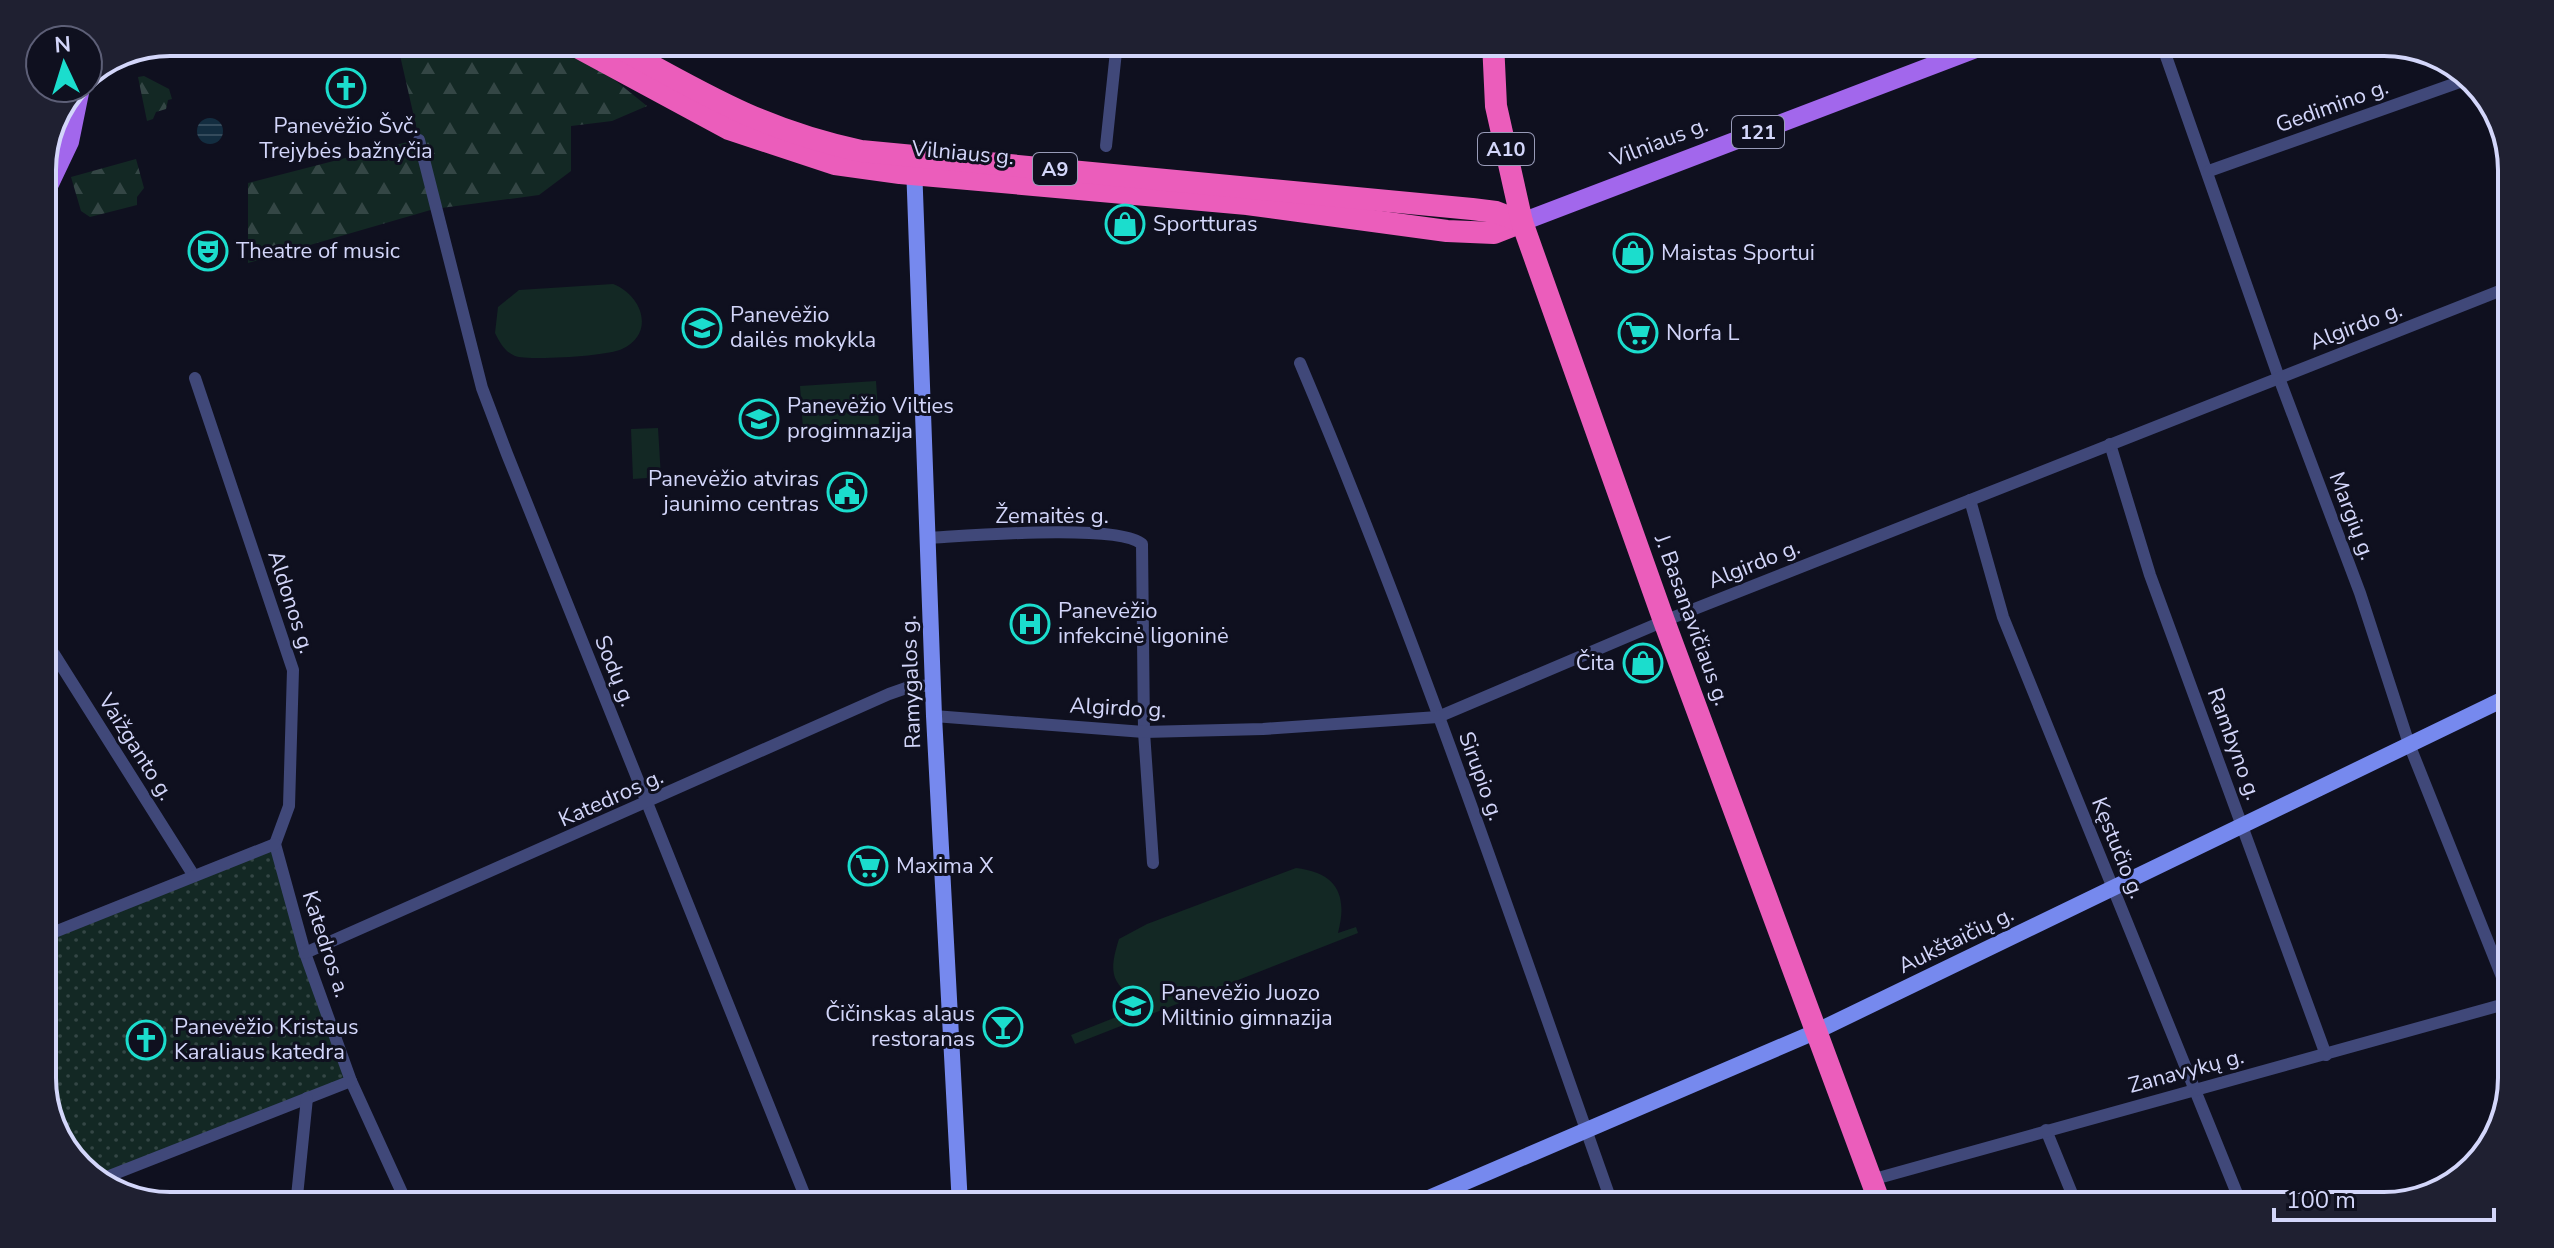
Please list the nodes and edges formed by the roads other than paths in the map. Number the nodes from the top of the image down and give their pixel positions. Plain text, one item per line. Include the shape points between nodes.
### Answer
1 (593, 56) edge
2 (633, 56) edge
3 (1116, 56) edge
4 (1494, 56) edge
5 (1957, 56) edge
6 (2166, 56) edge
7 (2457, 83) edge
8 (75, 105) edge
9 (419, 140) dead end
10 (1106, 146) dead end
11 (914, 165) junction
12 (2209, 171) junction
13 (56, 172) edge
14 (1522, 222) junction
15 (2498, 292) edge
16 (1300, 363) dead end
17 (195, 378) dead end
18 (2279, 378) junction
19 (2110, 444) junction
20 (1970, 500) junction
21 (928, 538) junction
22 (1664, 621) junction
23 (56, 657) edge
24 (933, 685) junction
25 (2498, 702) edge
26 (934, 716) junction
27 (1438, 717) junction
28 (1144, 732) junction
29 (2409, 744) junction
30 (646, 804) junction
31 (2243, 826) junction
32 (275, 844) junction
33 (1153, 863) dead end
34 (194, 876) junction
35 (2112, 889) junction
36 (56, 931) edge
37 (305, 953) junction
38 (2498, 967) edge
39 (2498, 1006) edge
40 (1815, 1032) junction
41 (2326, 1055) junction
42 (351, 1081) junction
43 (2195, 1088) junction
44 (307, 1098) junction
45 (2046, 1130) junction
46 (1587, 1133) junction
47 (111, 1175) edge
48 (1871, 1180) junction
49 (297, 1192) edge
50 (402, 1192) edge
51 (803, 1192) edge
52 (959, 1192) edge
53 (1444, 1192) edge
54 (1608, 1192) edge
55 (1876, 1192) edge
56 (2071, 1192) edge
57 (2236, 1192) edge

1 - 11 highway, Vilniaus g. / A9 via 748,137 835,164
2 - 11 highway, Vilniaus g. / A9 via 788,133
3 - 10 street
4 - 14 highway, J. Basanavičiaus g. / A10 via 1496,106
5 - 14 main road, Vilniaus g. / 121
6 - 12 street, Margių g.
7 - 12 street, Gedimino g.
8 - 13 main road via 70,142
9 - 30 street, Sodų g. via 482,388
11 - 14 highway, Vilniaus g. / A9 via 1472,209
11 - 21 main road, Ramygalos g.
12 - 18 street, Margių g.
14 - 22 highway, J. Basanavičiaus g.
15 - 18 street, Algirdo g.
16 - 27 street, Sirupio g.
17 - 32 street, Aldonos g. via 293,670 289,806
18 - 19 street, Algirdo g.
18 - 29 street, Margių g. via 2358,588
19 - 20 street, Algirdo g.
19 - 31 street, Rambyno g. via 2150,575
20 - 22 street, Algirdo g.
20 - 35 street, Kęstučio g. via 2003,617
21 - 24 main road, Ramygalos g.
21 - 28 street, Žemaitės g. via 1048,533 1138,540 1144,549
22 - 27 street, Algirdo g.
22 - 40 highway, J. Basanavičiaus g.
23 - 34 street, Vaižganto g.
24 - 26 main road, Ramygalos g.
24 - 30 street, Katedros g. via 889,694
25 - 29 main road, Aukštaičių g.
26 - 28 street, Algirdo g.
26 - 52 main road, Ramygalos g.
27 - 28 street, Algirdo g.
27 - 46 street, Sirupio g.
28 - 33 street, Žemaitės g.
29 - 31 main road, Aukštaičių g.
29 - 38 street, Margių g.
30 - 37 street, Katedros g.
30 - 51 street, Sodų g.
31 - 35 main road, Aukštaičių g.
31 - 41 street, Rambyno g.
32 - 34 street
32 - 37 street, Katedros a.
34 - 36 street
35 - 40 main road, Aukštaičių g.
35 - 43 street, Kęstučio g.
37 - 42 street, Katedros a.
39 - 41 street, Zanavykų g.
40 - 46 main road, Aukštaičių g.
40 - 48 highway, J. Basanavičiaus g.
41 - 43 street, Zanavykų g.
42 - 44 street
42 - 50 street, Katedros a.
43 - 45 street, Zanavykų g.
43 - 57 street, Kęstučio g.
44 - 47 street
44 - 49 street
45 - 48 street, Zanavykų g.
45 - 56 street
46 - 53 main road, Aukštaičių g.
46 - 54 street, Sirupio g.
48 - 55 highway, J. Basanavičiaus g.

